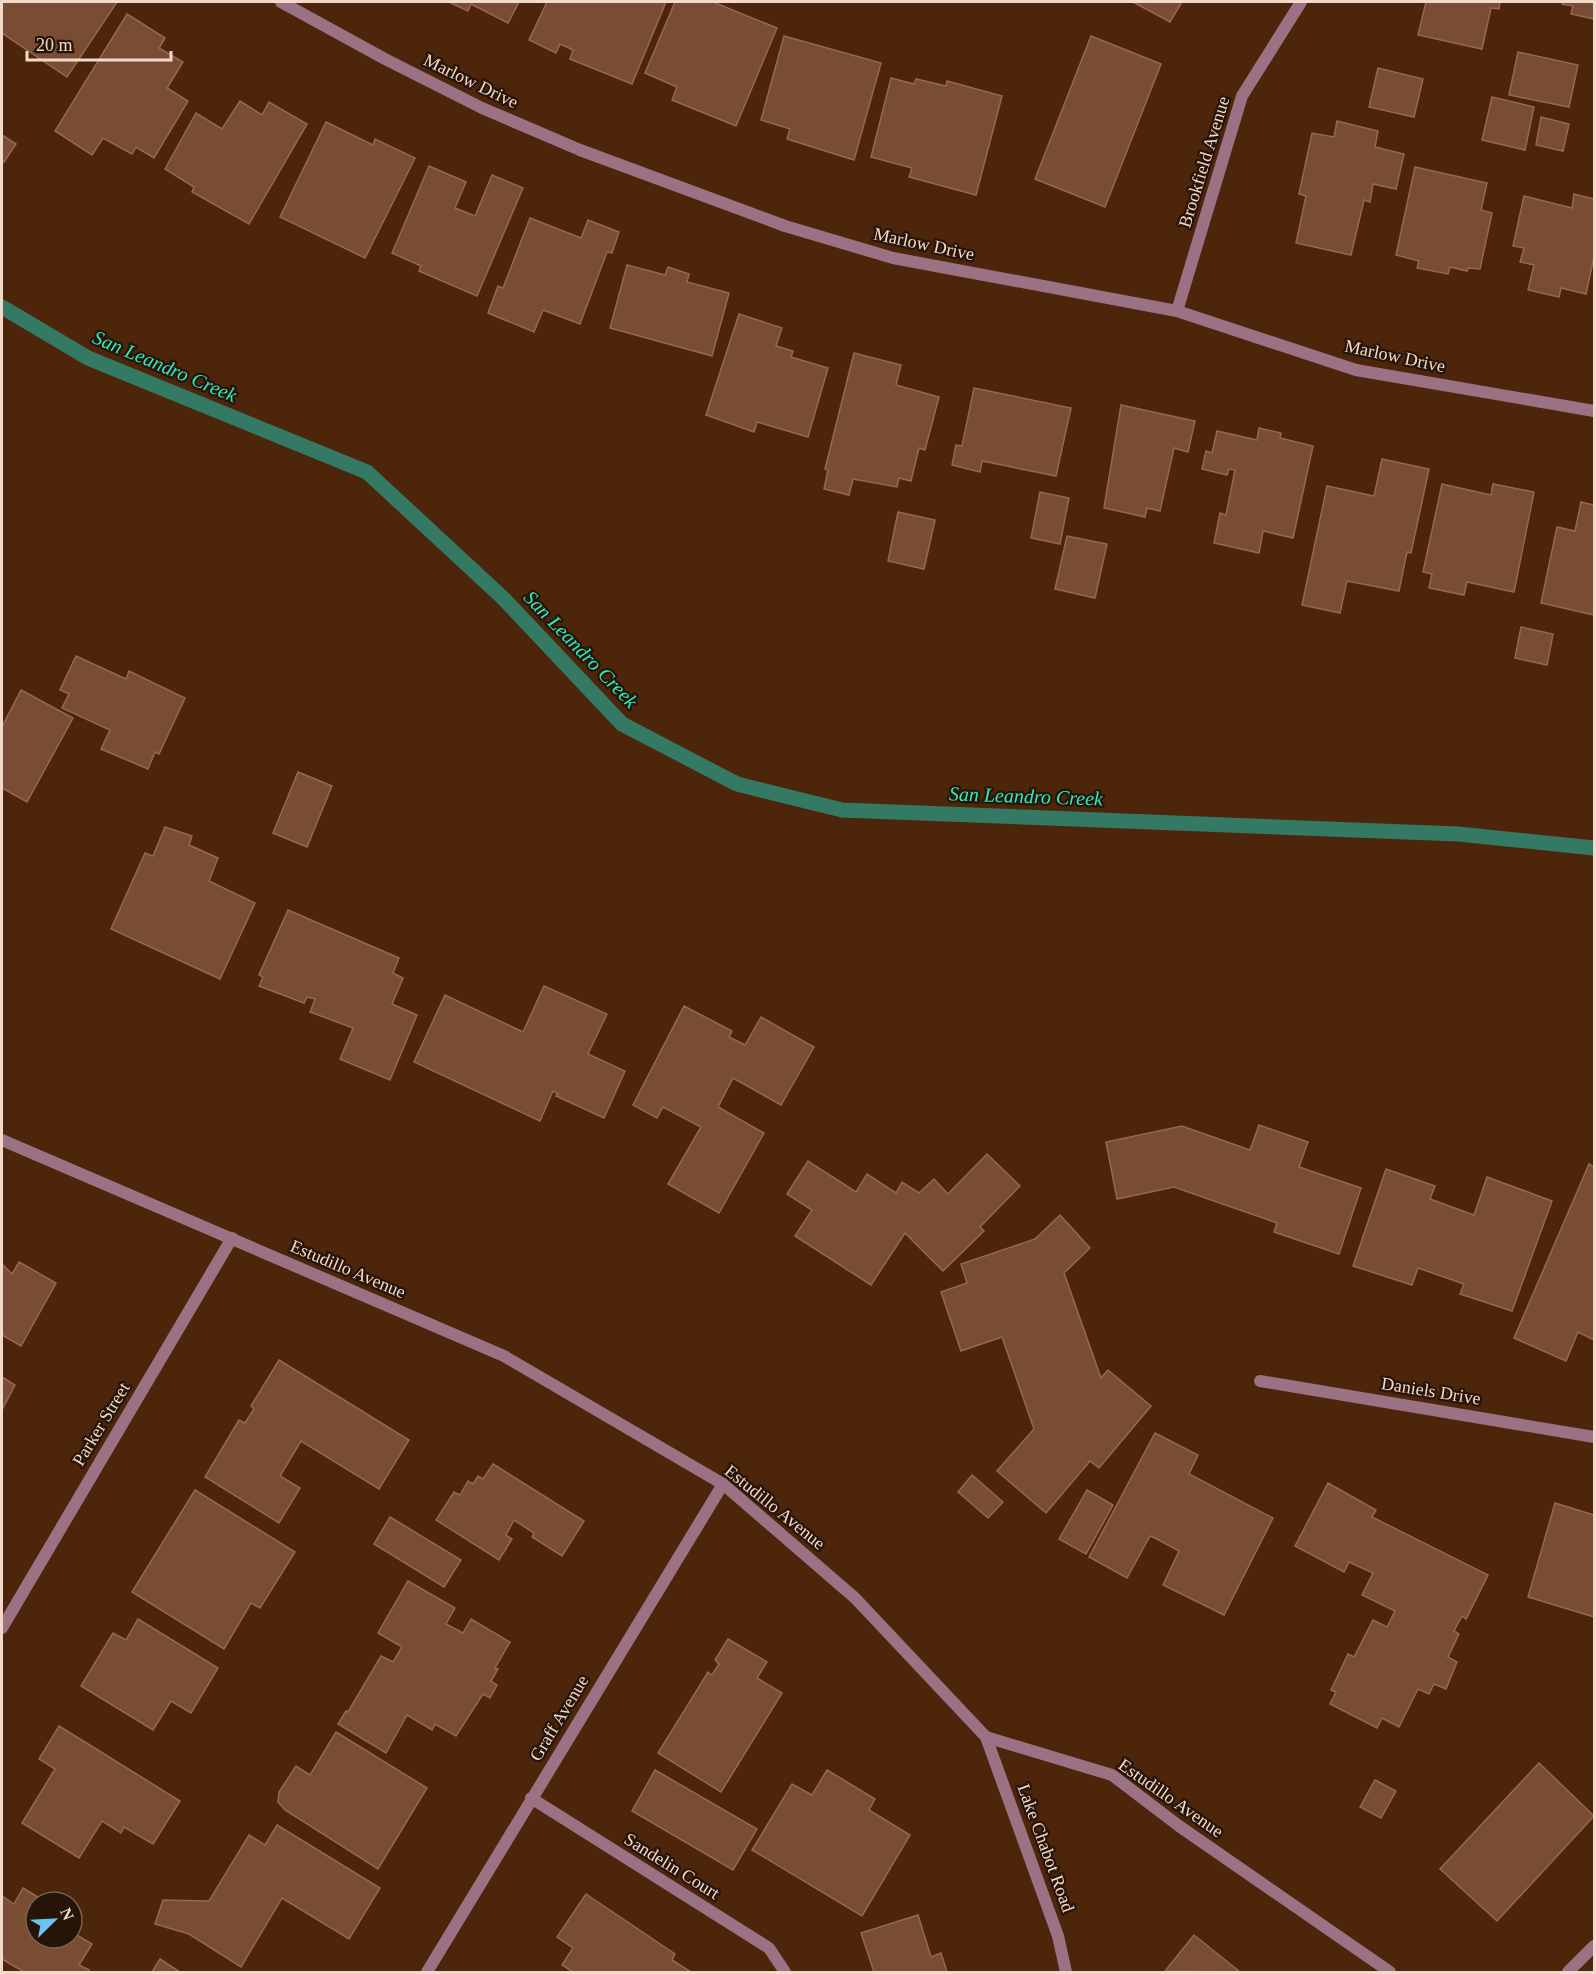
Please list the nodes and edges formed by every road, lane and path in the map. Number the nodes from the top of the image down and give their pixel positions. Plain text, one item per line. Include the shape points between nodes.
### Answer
1 (281, 2) edge
2 (1301, 2) edge
3 (1177, 310) junction
4 (1594, 411) edge
5 (2, 1140) edge
6 (232, 1238) junction
7 (1260, 1382) dead end
8 (1594, 1437) edge
9 (723, 1484) junction
10 (2, 1628) edge
11 (986, 1737) junction
12 (531, 1798) junction
13 (1594, 1946) edge
14 (427, 1972) edge
15 (785, 1972) edge
16 (1066, 1972) edge
17 (1390, 1972) edge
18 (1568, 1972) edge

1 - 3 street, Marlow Drive via 482,108 590,154 785,226 893,258
2 - 3 street, Brookfield Avenue via 1242,96
3 - 4 street, Marlow Drive via 1356,370
5 - 6 street, Estudillo Avenue
6 - 9 street, Estudillo Avenue via 504,1356
6 - 10 street, Parker Street
7 - 8 street, Daniels Drive
9 - 11 street, Estudillo Avenue via 855,1598
9 - 12 street, Graff Avenue
11 - 16 street, Lake Chabot Road via 1059,1936
11 - 17 street, Estudillo Avenue via 1112,1775
12 - 14 street, Graff Avenue
12 - 15 street, Sandelin Court via 769,1948
13 - 18 street

